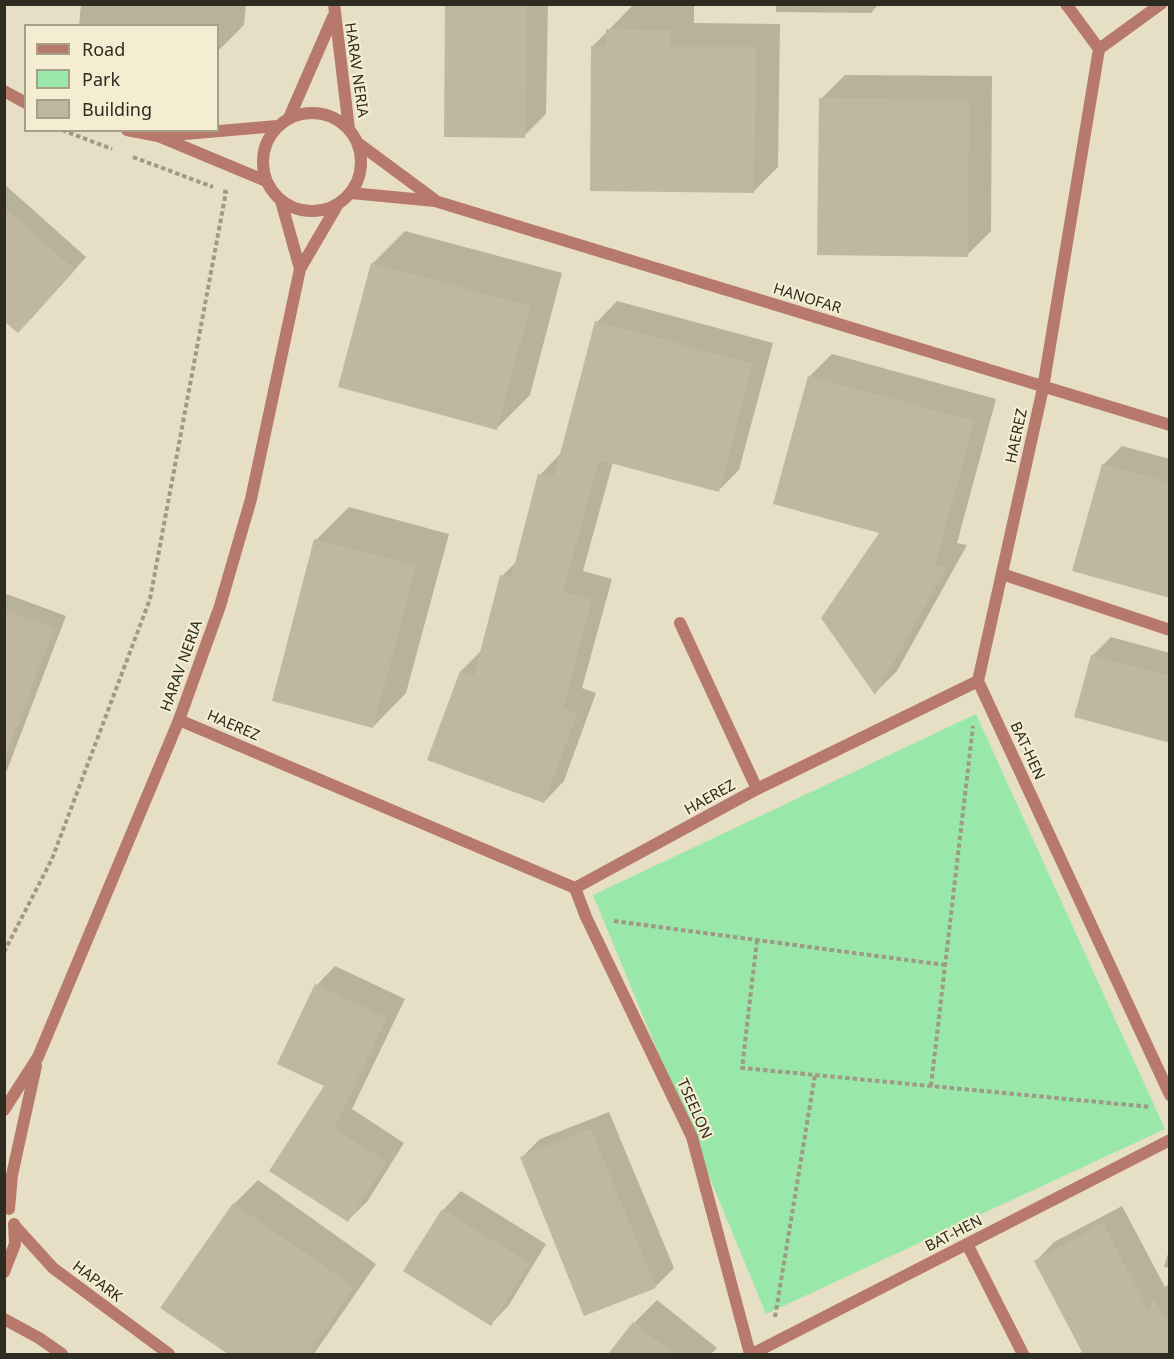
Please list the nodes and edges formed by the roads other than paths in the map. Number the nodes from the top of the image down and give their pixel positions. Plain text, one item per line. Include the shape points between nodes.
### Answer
1 (1066, 4) edge
2 (1161, 4) edge
3 (334, 10) edge
4 (1099, 49) junction
5 (4, 91) edge
6 (24, 102) edge
7 (289, 118) junction
8 (277, 126) junction
9 (349, 129) junction
10 (219, 131) edge
11 (137, 132) edge
12 (206, 132) edge
13 (158, 136) junction
14 (358, 143) junction
15 (266, 181) junction
16 (351, 193) junction
17 (281, 201) junction
18 (435, 201) junction
19 (339, 204) junction
20 (300, 269) junction
21 (1043, 388) junction
22 (1170, 425) edge
23 (1002, 573) junction
24 (680, 623) dead end
25 (1170, 630) edge
26 (978, 681) junction
27 (179, 720) junction
28 (757, 789) junction
29 (575, 888) junction
30 (38, 1056) junction
31 (1170, 1095) edge
32 (4, 1110) edge
33 (1170, 1140) edge
34 (7, 1206) edge
35 (14, 1225) junction
36 (968, 1244) junction
37 (4, 1272) edge
38 (4, 1319) edge
39 (62, 1354) edge
40 (169, 1354) edge
41 (751, 1354) edge
42 (1023, 1354) edge

1 - 4 street
2 - 4 street
3 - 7 street, HARAV NERIA
3 - 9 street, HARAV NERIA
4 - 21 street, HAEREZ
5 - 6 street
7 - 8 street
7 - 9 street via 319,112 336,118
8 - 10 street
8 - 15 street via 263,153
9 - 14 street
11 - 13 street
12 - 13 street
13 - 15 street
14 - 16 street via 360,169
14 - 18 street, HANOFAR
15 - 17 street
16 - 18 street, HANOFAR
16 - 19 street
17 - 19 street via 305,212
17 - 20 street, HARAV NERIA
18 - 21 street, HANOFAR
19 - 20 street, HARAV NERIA
20 - 27 street, HARAV NERIA via 250,499 220,606
21 - 22 street, HANOFAR
21 - 23 street, HAEREZ
23 - 25 street
23 - 26 street, HAEREZ
24 - 28 street
26 - 28 street, HAEREZ
26 - 31 street, BAT-HEN
27 - 29 street, HAEREZ
27 - 30 street, HARAV NERIA
28 - 29 street, HAEREZ
29 - 41 street, TSEELON via 693,1137
30 - 32 street, HARAV NERIA
30 - 34 street, HARAV NERIA
33 - 36 street, BAT-HEN
34 - 35 street
35 - 37 street via 15,1244
35 - 40 street, HAPARK via 52,1268
36 - 41 street, BAT-HEN
36 - 42 street
38 - 39 street

